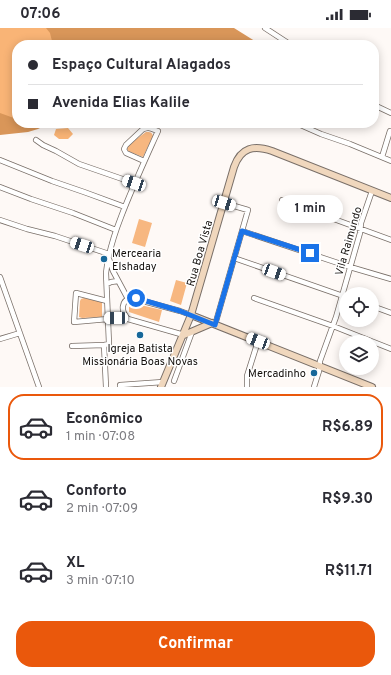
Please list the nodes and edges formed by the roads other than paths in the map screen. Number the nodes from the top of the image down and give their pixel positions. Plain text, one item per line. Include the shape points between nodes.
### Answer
1 (265, 28) edge
2 (283, 40) edge
3 (379, 107) edge
4 (391, 111) edge
5 (307, 128) edge
6 (391, 130) edge
7 (36, 140) dead end
8 (382, 157) junction
9 (0, 160) edge
10 (144, 161) junction
11 (391, 161) edge
12 (134, 183) junction
13 (0, 187) edge
14 (372, 191) junction
15 (391, 198) edge
16 (282, 200) dead end
17 (224, 203) junction
18 (125, 207) junction
19 (0, 220) edge
20 (360, 228) junction
21 (116, 230) junction
22 (242, 231) junction
23 (391, 240) edge
24 (109, 256) junction
25 (234, 258) junction
26 (350, 267) junction
27 (0, 277) edge
28 (391, 279) edge
29 (118, 281) junction
30 (107, 284) junction
31 (346, 287) edge
32 (339, 295) edge
33 (254, 298) dead end
34 (128, 299) junction
35 (107, 301) junction
36 (339, 309) edge
37 (379, 309) edge
38 (391, 313) edge
39 (191, 315) junction
40 (108, 319) junction
41 (128, 319) junction
42 (214, 324) junction
43 (332, 326) junction
44 (192, 332) junction
45 (20, 333) junction
46 (184, 335) junction
47 (0, 339) edge
48 (258, 341) junction
49 (104, 345) junction
50 (72, 346) dead end
51 (391, 349) edge
52 (320, 366) junction
53 (174, 381) dead end
54 (162, 385) edge
55 (39, 387) edge
56 (106, 387) edge
57 (120, 387) edge
58 (247, 387) edge
59 (314, 387) edge
60 (372, 387) edge

1 - 2 street
3 - 4 street
5 - 8 street
6 - 8 street
7 - 12 street via 79,164
8 - 11 street
9 - 18 street
10 - 10 street via 126,153 124,147 145,128 149,128 158,132
10 - 12 street
12 - 18 street
13 - 21 street
14 - 15 main road, Rua Boa Vista
14 - 17 main road, Rua Boa Vista via 272,151 252,148 239,156
14 - 20 street, Vila Raimundo
16 - 20 street
17 - 22 street via 248,210
17 - 39 main road, Rua Boa Vista
18 - 21 street
19 - 24 street via 55,236
20 - 23 street
20 - 26 street, Vila Raimundo
21 - 24 street
22 - 25 street
22 - 26 street
24 - 29 street
24 - 30 street
25 - 32 street
25 - 42 street
26 - 28 street
26 - 31 street, Vila Raimundo
27 - 45 street
29 - 30 street
29 - 34 street
30 - 35 street
33 - 43 street
34 - 39 street via 136,298
34 - 41 street via 122,309
35 - 40 street
35 - 40 street via 76,293 74,322
36 - 43 street, Vila Raimundo
37 - 38 street
39 - 42 main road
39 - 46 main road, Rua Boa Vista
40 - 41 street
40 - 49 street via 109,344
41 - 46 street
42 - 44 main road
42 - 48 main road
43 - 51 street
43 - 52 street, Vila Raimundo
44 - 46 main road
44 - 53 street
45 - 47 street
45 - 55 street
46 - 54 main road, Rua Boa Vista
48 - 52 main road
48 - 58 street via 247,376
49 - 50 street
49 - 56 street
52 - 59 street, Vila Raimundo
52 - 60 main road
54 - 57 street

